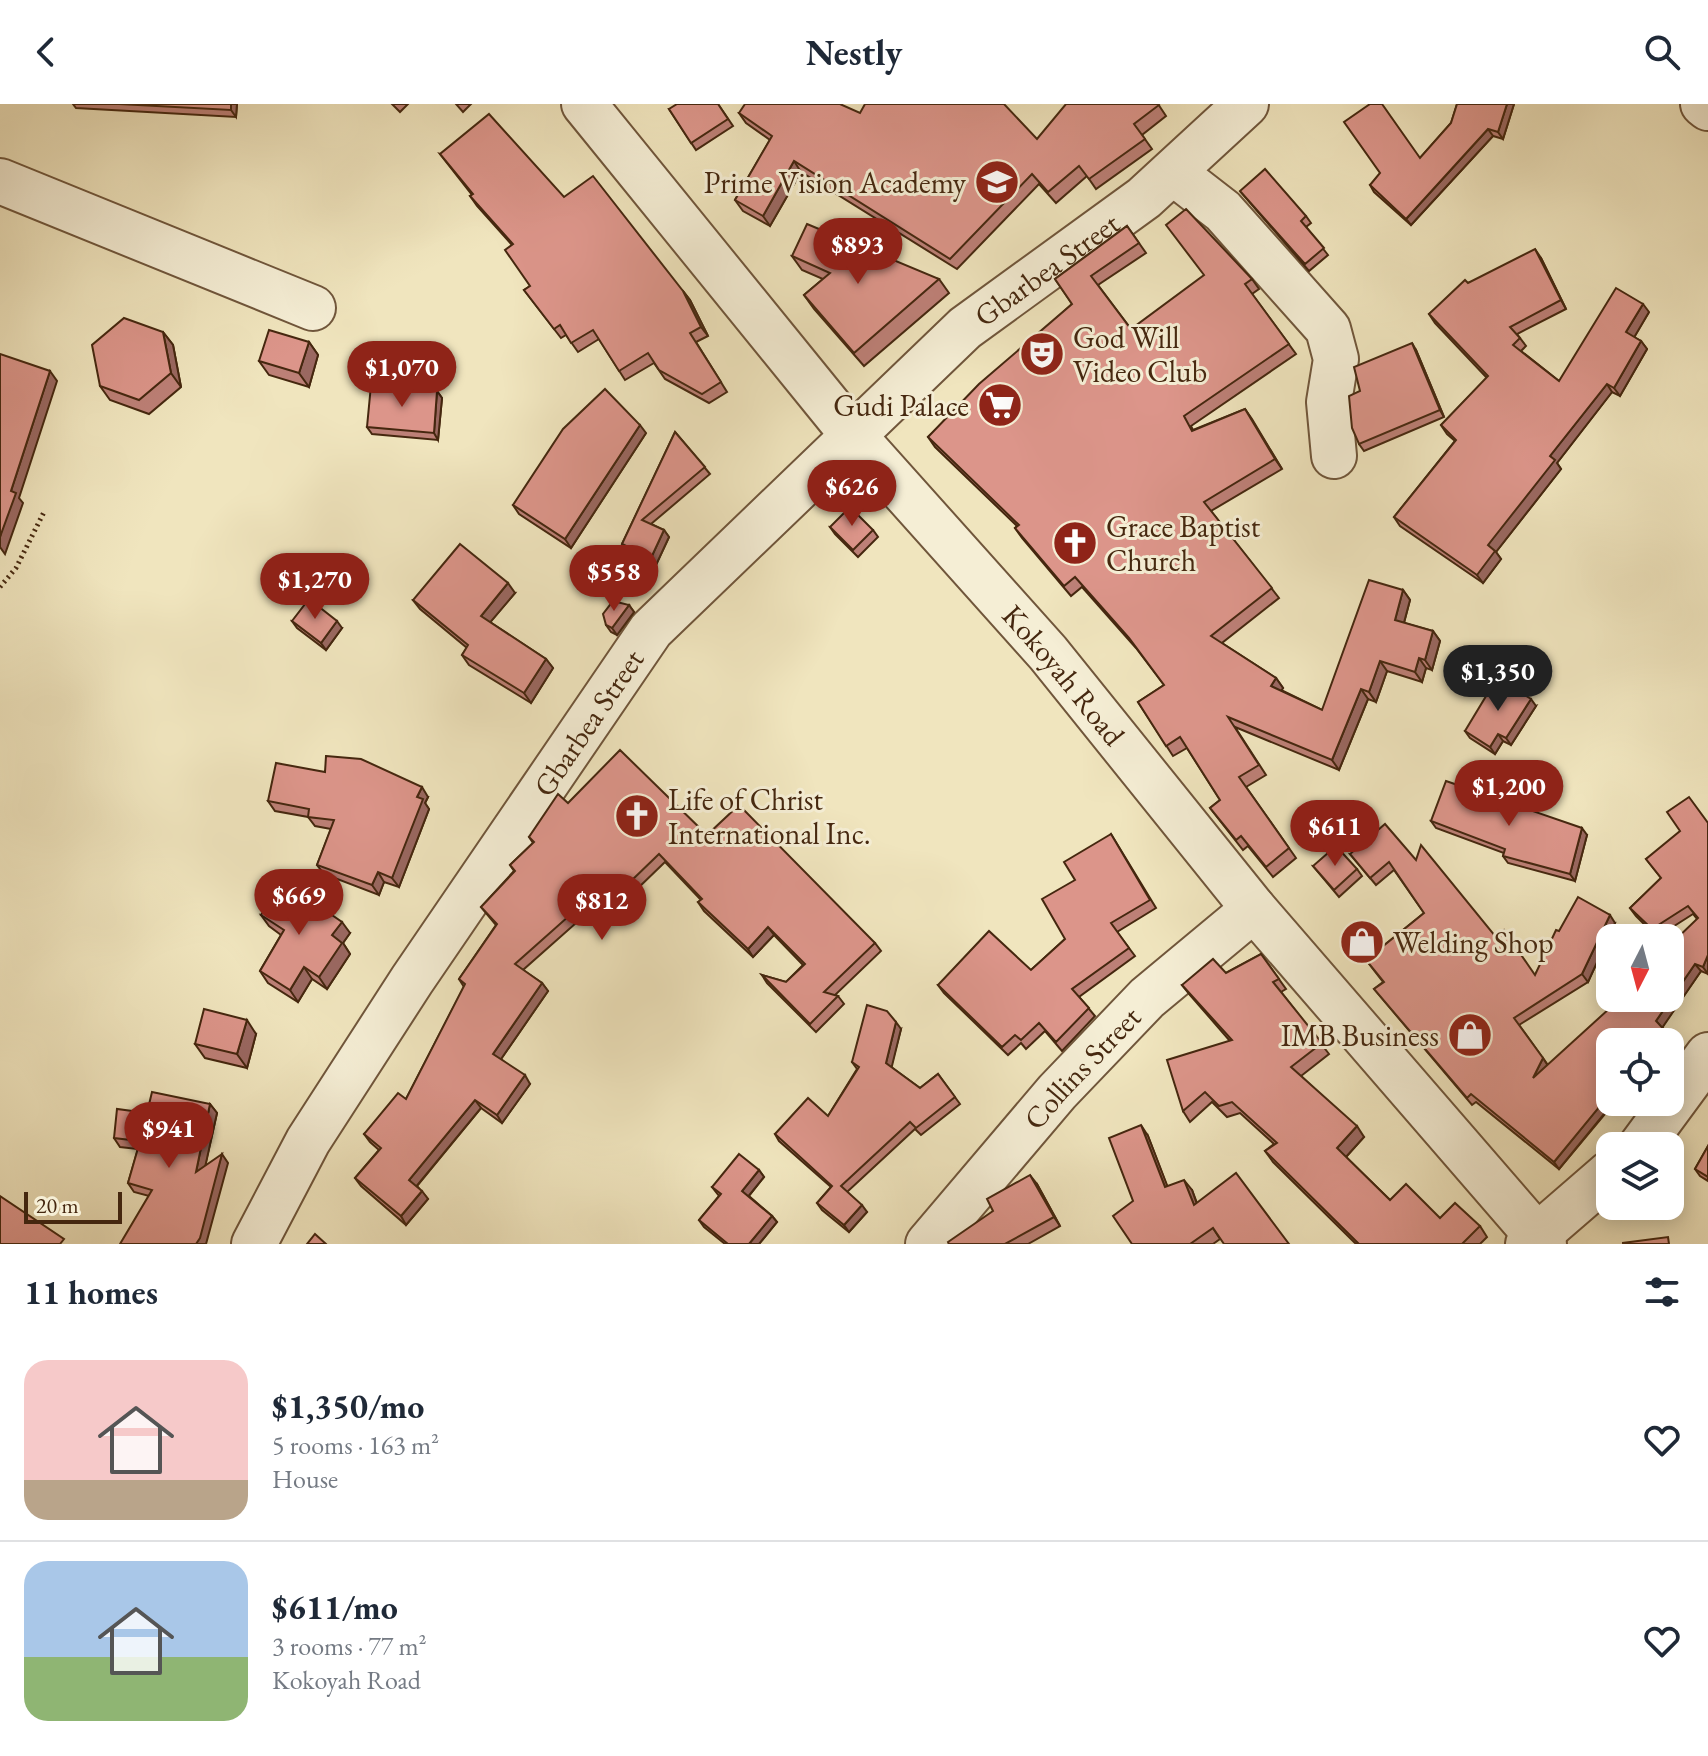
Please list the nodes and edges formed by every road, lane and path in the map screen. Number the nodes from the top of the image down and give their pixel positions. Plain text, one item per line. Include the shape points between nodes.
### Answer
1 (584, 104) edge
2 (1246, 104) edge
3 (1703, 104) edge
4 (1708, 108) edge
5 (1174, 173) junction
6 (0, 181) edge
7 (313, 308) dead end
8 (852, 434) junction
9 (1334, 456) dead end
10 (45, 510) dead end
11 (0, 587) edge
12 (1254, 909) junction
13 (1700, 1078) edge
14 (1653, 1132) edge
15 (1596, 1186) edge
16 (1536, 1241) edge
17 (254, 1244) edge
18 (928, 1244) edge

1 - 8 street, Kokoyah Road
2 - 5 street, Gbarbea Street
3 - 4 street
5 - 8 street, Gbarbea Street via 965,328
5 - 9 street via 1223,211 1328,329 1336,359 1329,402
6 - 7 street
8 - 12 street, Kokoyah Road via 1048,653
8 - 17 street, Gbarbea Street via 651,630 412,980 308,1141
10 - 11 path via 16,568
12 - 16 street, Kokoyah Road
12 - 18 street, Collins Street via 1147,998 1057,1092
13 - 14 street
15 - 16 street

